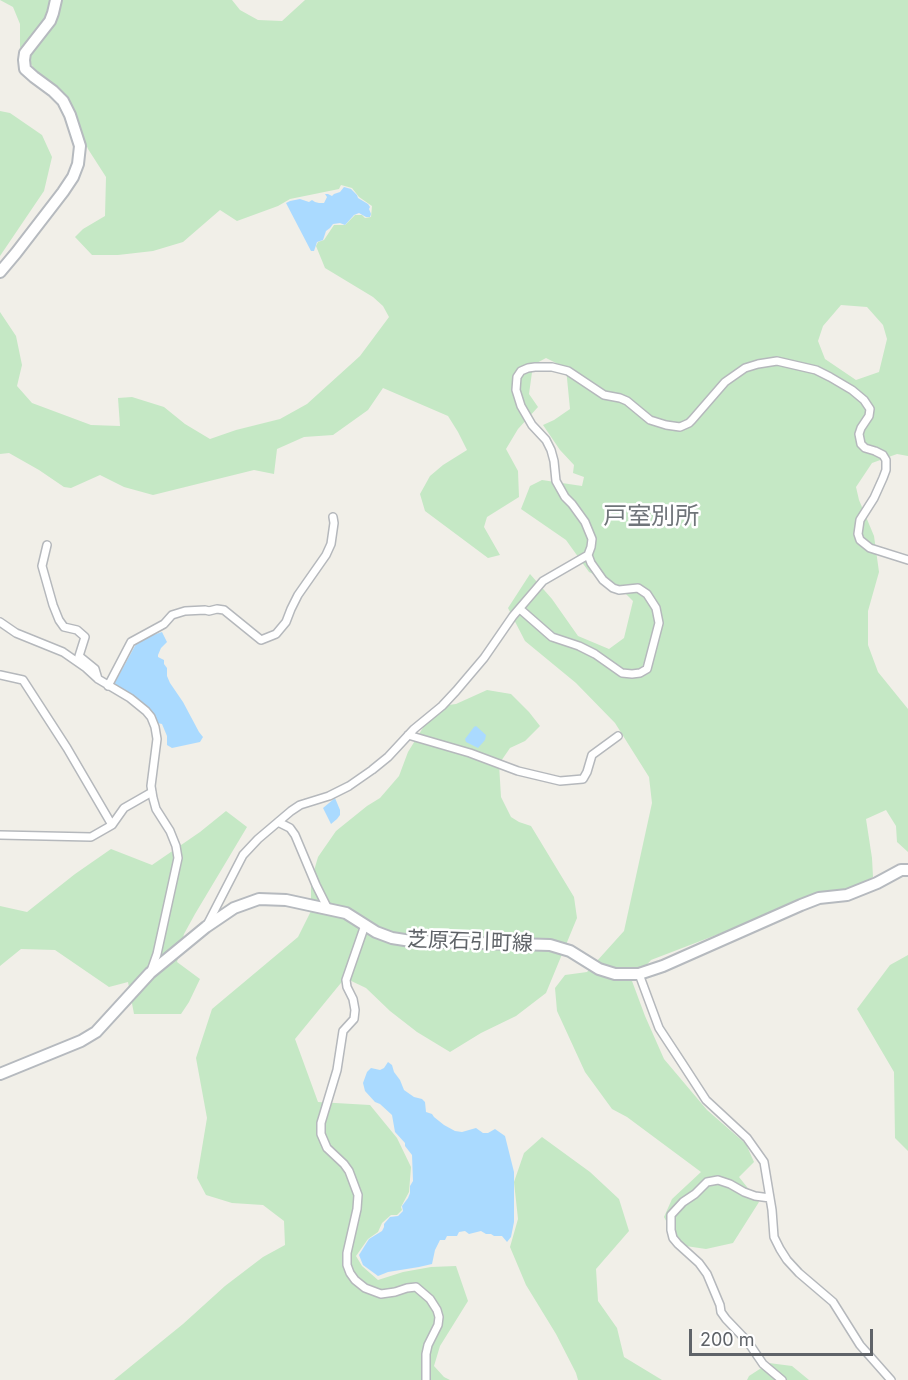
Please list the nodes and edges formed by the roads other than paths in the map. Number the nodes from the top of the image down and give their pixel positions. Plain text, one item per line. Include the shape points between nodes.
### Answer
1 (56, 0) edge
2 (0, 272) edge
3 (333, 517) dead end
4 (47, 545) dead end
5 (588, 555) junction
6 (908, 560) edge
7 (520, 609) junction
8 (0, 622) edge
9 (0, 675) edge
10 (98, 679) junction
11 (108, 686) junction
12 (408, 735) junction
13 (618, 736) dead end
14 (152, 792) junction
15 (278, 822) junction
16 (112, 825) junction
17 (0, 836) edge
18 (908, 870) edge
19 (328, 909) junction
20 (365, 925) junction
21 (206, 927) junction
22 (150, 973) junction
23 (639, 974) junction
24 (0, 1074) edge
25 (770, 1198) junction
26 (426, 1380) edge
27 (782, 1380) edge
28 (891, 1380) edge

1 - 2 main road via 50,21 25,53 25,69 63,102 80,146 78,164 63,192
3 - 11 street via 326,555 276,634 261,640 224,610 172,615 164,624 131,642
4 - 10 street via 42,566 53,605 64,627 85,637 79,656 95,669
5 - 6 street via 592,539 585,522 556,480 546,440 521,406 516,390 521,371 535,367 568,371 604,395 627,401 650,420 680,427 692,420 725,382 745,368 777,361 830,377 852,390 870,409 859,434 861,444 884,455 886,470 860,520 858,534 870,548
5 - 7 street via 543,581
5 - 7 street via 603,580 613,588 638,588 656,608 659,623 646,669 622,673 595,654 552,638
7 - 12 street via 456,691
8 - 10 street via 16,633 63,652
9 - 16 street via 23,680
10 - 11 street
11 - 14 street via 130,698 151,717 157,739
12 - 13 street via 560,781 583,779 592,755
12 - 15 street via 388,757 349,786 300,806
14 - 16 street via 124,808
14 - 22 street via 178,858
15 - 19 street via 295,835
15 - 21 street via 243,855
16 - 17 street via 91,837
18 - 23 main road, 芝原石引町線 via 847,895 819,898
19 - 20 main road, 芝原石引町線 via 346,913
19 - 21 main road, 芝原石引町線 via 259,899 234,908
20 - 23 main road, 芝原石引町線 via 392,938 411,941 550,945 570,951 599,969
20 - 26 street via 346,980 353,999 354,1019 343,1031 321,1134 327,1148 349,1171 358,1195 347,1253 347,1265 354,1280 381,1294 416,1287 437,1310 438,1325 426,1354
21 - 22 main road, 芝原石引町線
22 - 24 main road, 芝原石引町線 via 96,1032
23 - 25 street via 659,1028 706,1100 747,1138 764,1162
25 - 27 street via 755,1196 718,1180 707,1182 671,1215 671,1230 673,1238 707,1274 726,1319 763,1364
25 - 28 street via 774,1237 787,1260 833,1302 860,1345

